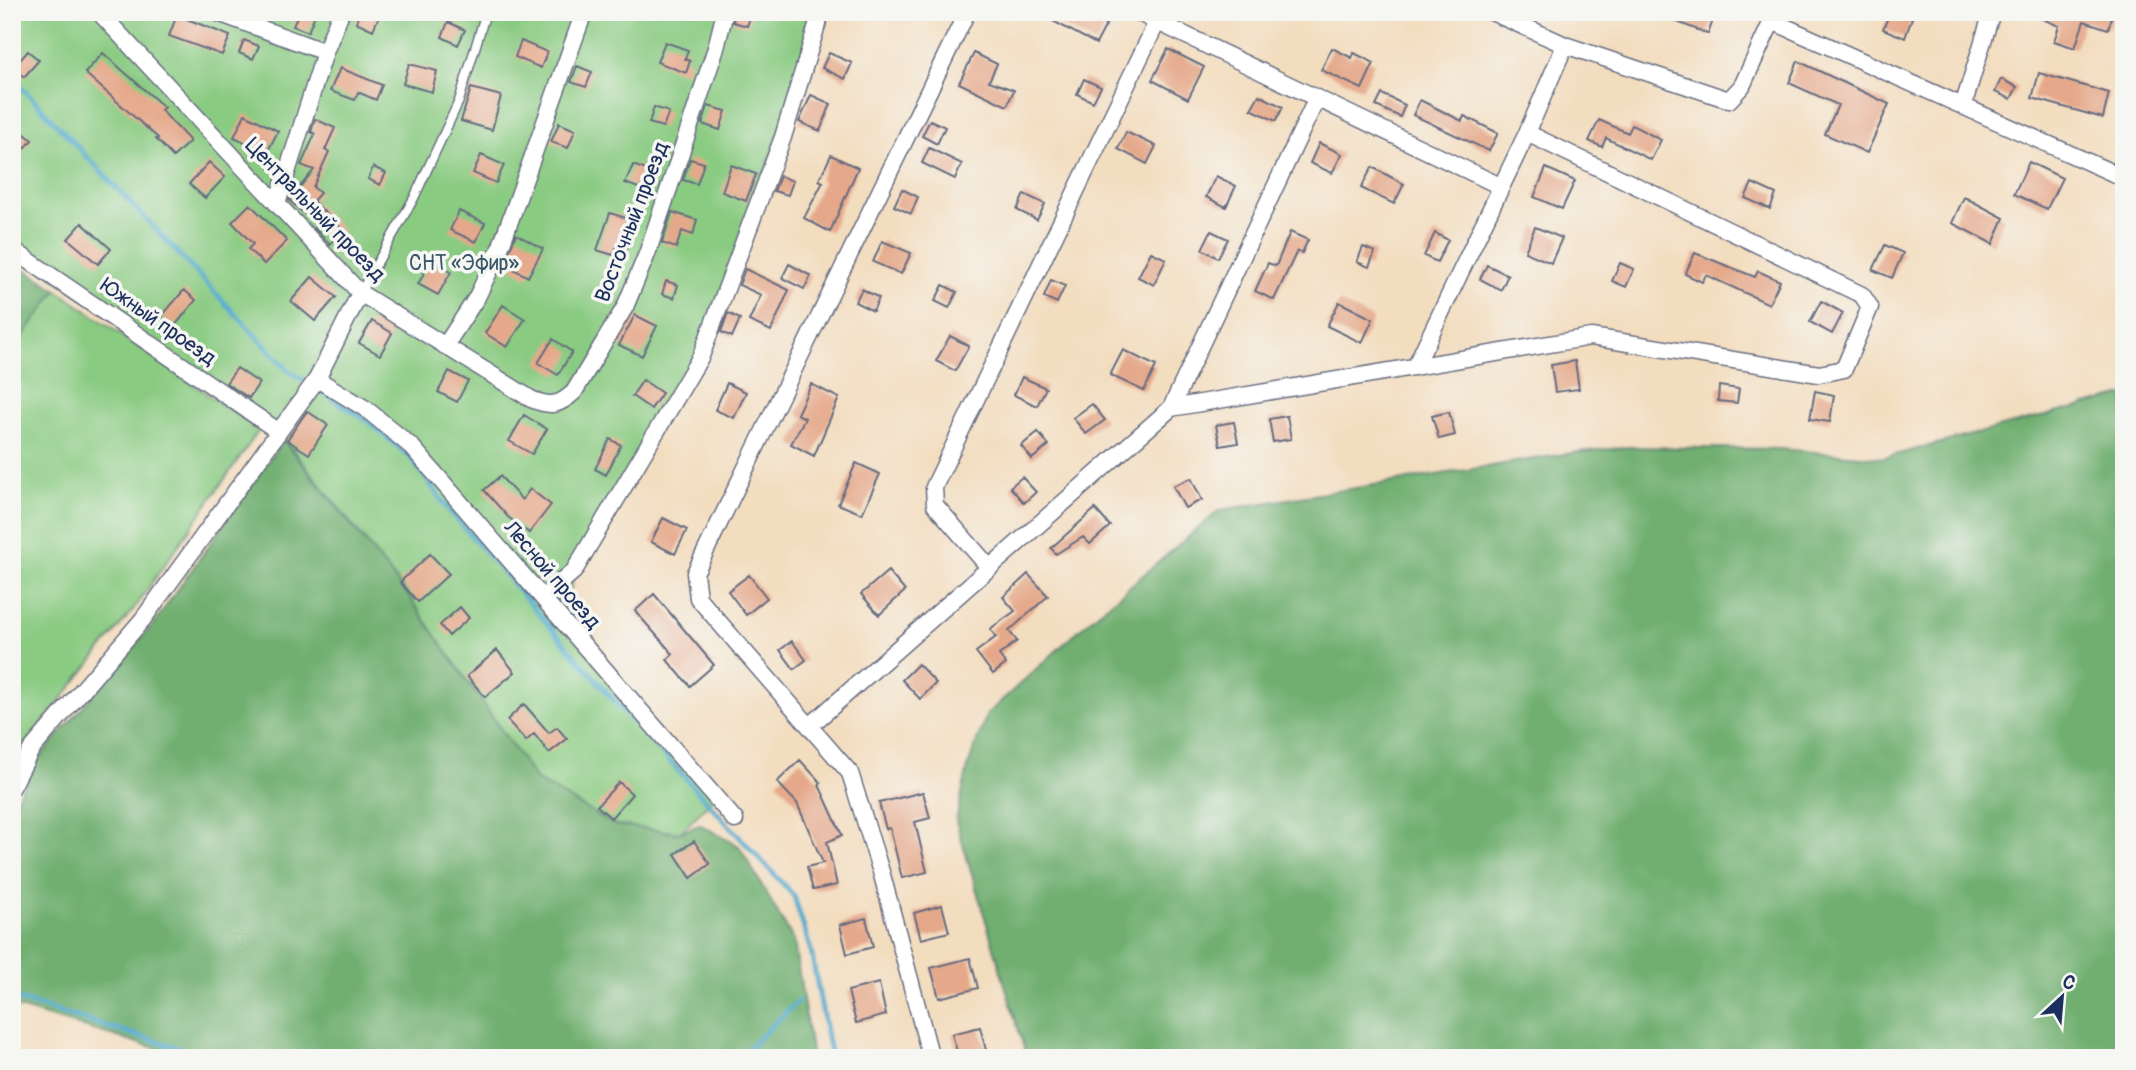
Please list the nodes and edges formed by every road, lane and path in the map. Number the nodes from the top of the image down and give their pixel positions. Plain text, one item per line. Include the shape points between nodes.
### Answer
1 (99, 12) edge
2 (216, 12) edge
3 (341, 12) edge
4 (486, 12) edge
5 (584, 12) edge
6 (724, 12) edge
7 (821, 12) edge
8 (967, 12) edge
9 (1137, 12) edge
10 (1492, 12) edge
11 (1993, 12) edge
12 (1774, 16) edge
13 (1157, 22) junction
14 (1564, 45) junction
15 (325, 52) junction
16 (1316, 100) junction
17 (1963, 106) junction
18 (1527, 133) junction
19 (2124, 178) edge
20 (1500, 186) junction
21 (277, 204) junction
22 (12, 249) edge
23 (360, 293) junction
24 (445, 346) junction
25 (1415, 367) junction
26 (317, 379) junction
27 (531, 399) joint
28 (1171, 408) junction
29 (278, 431) junction
30 (988, 566) junction
31 (544, 597) junction
32 (811, 725) junction
33 (12, 787) edge
34 (735, 820) dead end
35 (931, 1058) edge

1 - 21 street, Центральный проезд
2 - 15 street
3 - 15 street
4 - 23 lane via 459,101 414,198
5 - 24 street via 501,246 477,297
6 - 27 street, Восточный проезд via 647,254 625,307 574,392 549,406
7 - 31 street via 783,137 701,356 574,571
8 - 32 street via 695,573 698,597
9 - 13 street
10 - 14 street
11 - 17 street
12 - 14 street via 1742,86 1729,100
12 - 17 street
13 - 16 street
13 - 30 street via 934,486 935,505
14 - 18 street
15 - 21 street
16 - 20 street
16 - 28 street
17 - 19 street
18 - 20 street
18 - 25 street via 1862,295 1870,307 1844,369 1819,374 1591,337
20 - 25 street
21 - 23 street, Центральный проезд
22 - 29 street, Южный проезд
23 - 24 street, Центральный проезд
23 - 26 street
24 - 27 street, Центральный проезд
25 - 28 street
26 - 29 street
26 - 31 street, Лесной проезд via 366,409 412,447
28 - 30 street
29 - 33 street via 143,619 31,750
30 - 32 street
31 - 34 street, Лесной проезд
32 - 35 street via 850,773

